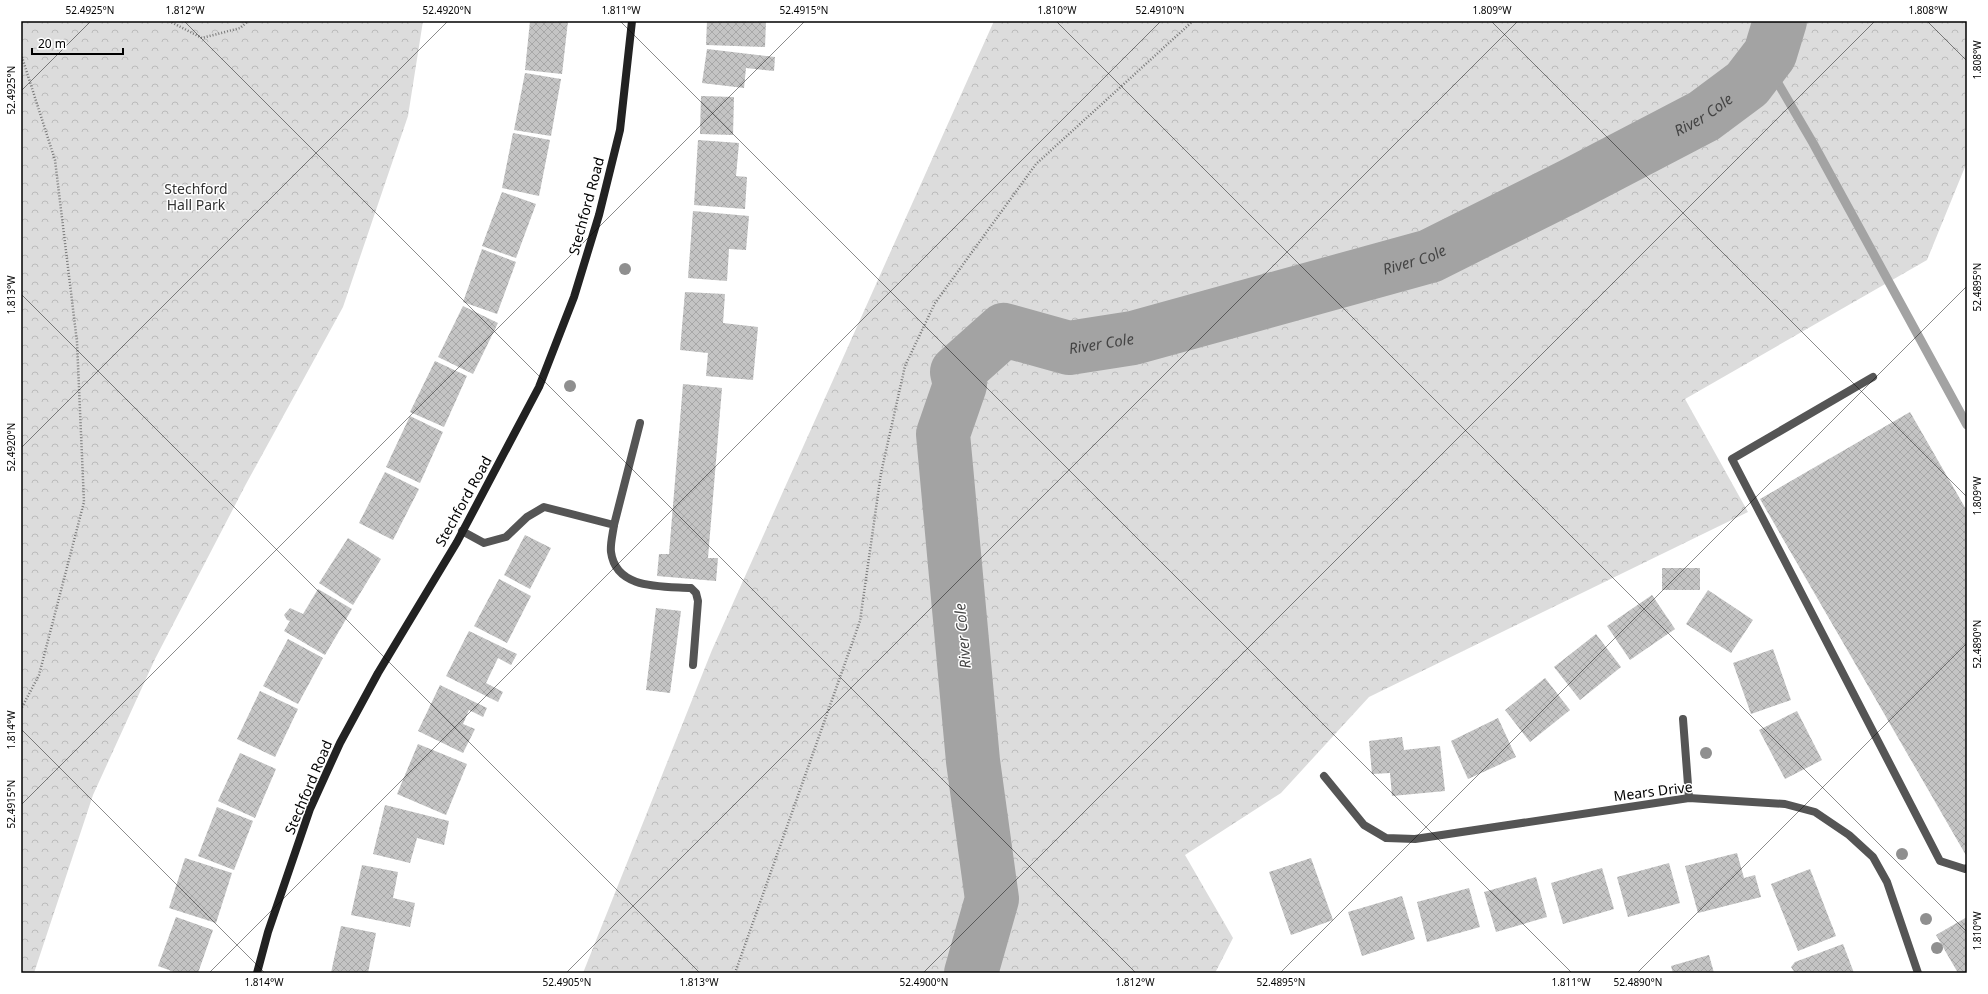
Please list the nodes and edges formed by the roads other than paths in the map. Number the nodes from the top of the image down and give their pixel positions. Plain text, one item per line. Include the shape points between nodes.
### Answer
1 (632, 21) edge
2 (1873, 377) dead end
3 (640, 423) dead end
4 (614, 525) junction
5 (462, 531) junction
6 (692, 665) dead end
7 (1683, 719) dead end
8 (1324, 776) dead end
9 (1688, 798) junction
10 (1967, 868) edge
11 (257, 973) edge
12 (1918, 973) edge

1 - 5 main road, Stechford Road via 620,130 599,215 574,297 539,388
2 - 10 street via 1732,459 1940,861 1965,870
3 - 4 street
4 - 5 street via 544,507 527,517 506,537 484,543
4 - 6 street via 611,551 614,567 622,574 641,585 691,588 696,593 698,601
5 - 11 main road, Stechford Road via 340,743 310,809 268,932
7 - 9 street
8 - 9 street, Mears Drive via 1364,825 1386,838 1415,839
9 - 12 street, Mears Drive via 1785,804 1815,812 1849,835 1872,858 1887,882

